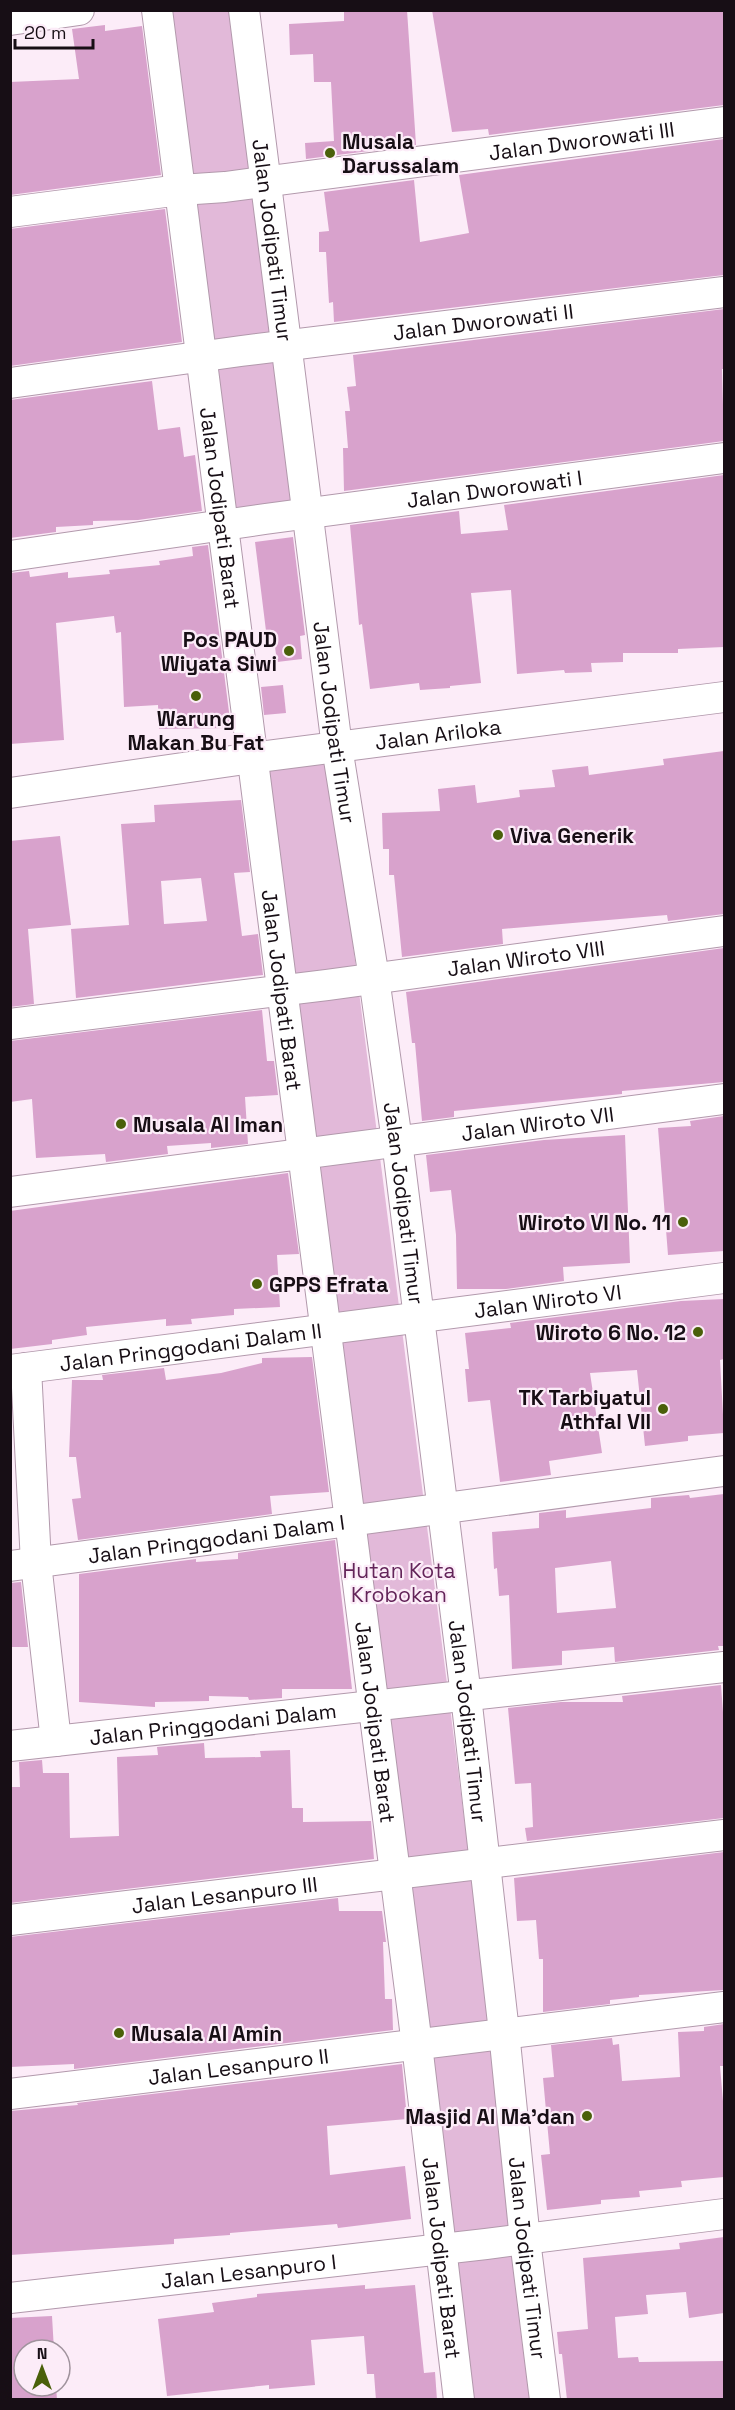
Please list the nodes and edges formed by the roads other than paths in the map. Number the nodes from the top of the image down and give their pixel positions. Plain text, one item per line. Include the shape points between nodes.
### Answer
1 (79, 10) edge
2 (157, 10) edge
3 (244, 10) edge
4 (10, 20) edge
5 (724, 122) edge
6 (266, 182) junction
7 (180, 189) junction
8 (10, 212) edge
9 (724, 291) edge
10 (286, 346) junction
11 (202, 357) junction
12 (10, 383) edge
13 (724, 458) edge
14 (307, 513) junction
15 (223, 525) junction
16 (10, 556) edge
17 (724, 697) edge
18 (337, 747) junction
19 (252, 758) junction
20 (10, 793) edge
21 (724, 931) edge
22 (374, 978) junction
23 (282, 991) junction
24 (10, 1024) edge
25 (724, 1099) edge
26 (397, 1141) junction
27 (303, 1153) junction
28 (10, 1192) edge
29 (724, 1278) edge
30 (418, 1319) junction
31 (371, 1325) joint
32 (326, 1330) junction
33 (18, 1369) edge
34 (724, 1471) edge
35 (433, 1510) junction
36 (350, 1520) junction
37 (23, 1564) edge
38 (724, 1667) edge
39 (466, 1696) junction
40 (373, 1705) junction
41 (56, 1741) junction
42 (10, 1746) edge
43 (724, 1835) edge
44 (485, 1864) junction
45 (395, 1875) junction
46 (10, 1920) edge
47 (724, 2007) edge
48 (504, 2032) junction
49 (417, 2045) junction
50 (10, 2094) edge
51 (724, 2214) edge
52 (525, 2240) junction
53 (442, 2249) junction
54 (10, 2298) edge
55 (459, 2400) edge
56 (545, 2400) edge

1 - 4 street
2 - 7 street, Jalan Jodipati Barat
3 - 6 street, Jalan Jodipati Timur
5 - 6 street, Jalan Dworowati III
6 - 7 street, Jalan Dworowati III
6 - 10 street, Jalan Jodipati Timur
7 - 8 street, Jalan Dworowati III
7 - 11 street, Jalan Jodipati Barat
9 - 10 street, Jalan Dworowati II
10 - 11 street, Jalan Dworowati II
10 - 14 street, Jalan Jodipati Timur
11 - 12 street, Jalan Dworowati II
11 - 15 street, Jalan Jodipati Barat
13 - 14 street, Jalan Dworowati I
14 - 15 street, Jalan Dworowati I
14 - 18 street, Jalan Jodipati Timur
15 - 16 street, Jalan Dworowati I
15 - 19 street, Jalan Jodipati Barat
17 - 18 street, Jalan Ariloka
18 - 19 street, Jalan Ariloka
18 - 22 street, Jalan Jodipati Timur
19 - 20 street, Jalan Ariloka
19 - 23 street, Jalan Jodipati Barat
21 - 22 street, Jalan Wiroto VIII
22 - 23 street, Jalan Wiroto VIII
22 - 26 street, Jalan Jodipati Timur
23 - 24 street, Jalan Wiroto VIII
23 - 27 street, Jalan Jodipati Barat
25 - 26 street, Jalan Wiroto VII
26 - 27 street, Jalan Wiroto VII
26 - 30 street, Jalan Jodipati Timur
27 - 28 street, Jalan Wiroto VII
27 - 32 street, Jalan Jodipati Barat
29 - 30 street, Jalan Wiroto VI
30 - 31 street, Jalan Wiroto VI
30 - 35 street, Jalan Jodipati Timur
31 - 32 street, Jalan Pringgodani Dalam II
32 - 33 street, Jalan Pringgodani Dalam II
32 - 36 street, Jalan Jodipati Barat
33 - 37 street
34 - 35 street, Jalan Pringgodani Dalam I
35 - 36 street, Jalan Pringgodani Dalam I
35 - 39 street, Jalan Jodipati Timur
36 - 37 street, Jalan Pringgodani Dalam I
36 - 40 street, Jalan Jodipati Barat
37 - 41 street
38 - 39 street, Jalan Pringgodani Dalam
39 - 40 street, Jalan Pringgodani Dalam
39 - 44 street, Jalan Jodipati Timur
40 - 41 street, Jalan Pringgodani Dalam
40 - 45 street, Jalan Jodipati Barat
41 - 42 street, Jalan Pringgodani Dalam
43 - 44 street, Jalan Lesanpuro III
44 - 45 street, Jalan Lesanpuro III
44 - 48 street, Jalan Jodipati Timur
45 - 46 street, Jalan Lesanpuro III
45 - 49 street, Jalan Jodipati Barat
47 - 48 street, Jalan Lesanpuro II
48 - 49 street, Jalan Lesanpuro II
48 - 52 street, Jalan Jodipati Timur
49 - 50 street, Jalan Lesanpuro II
49 - 53 street, Jalan Jodipati Barat
51 - 52 street, Jalan Lesanpuro I
52 - 53 street, Jalan Lesanpuro I
52 - 56 street, Jalan Jodipati Timur
53 - 54 street, Jalan Lesanpuro I
53 - 55 street, Jalan Jodipati Barat

